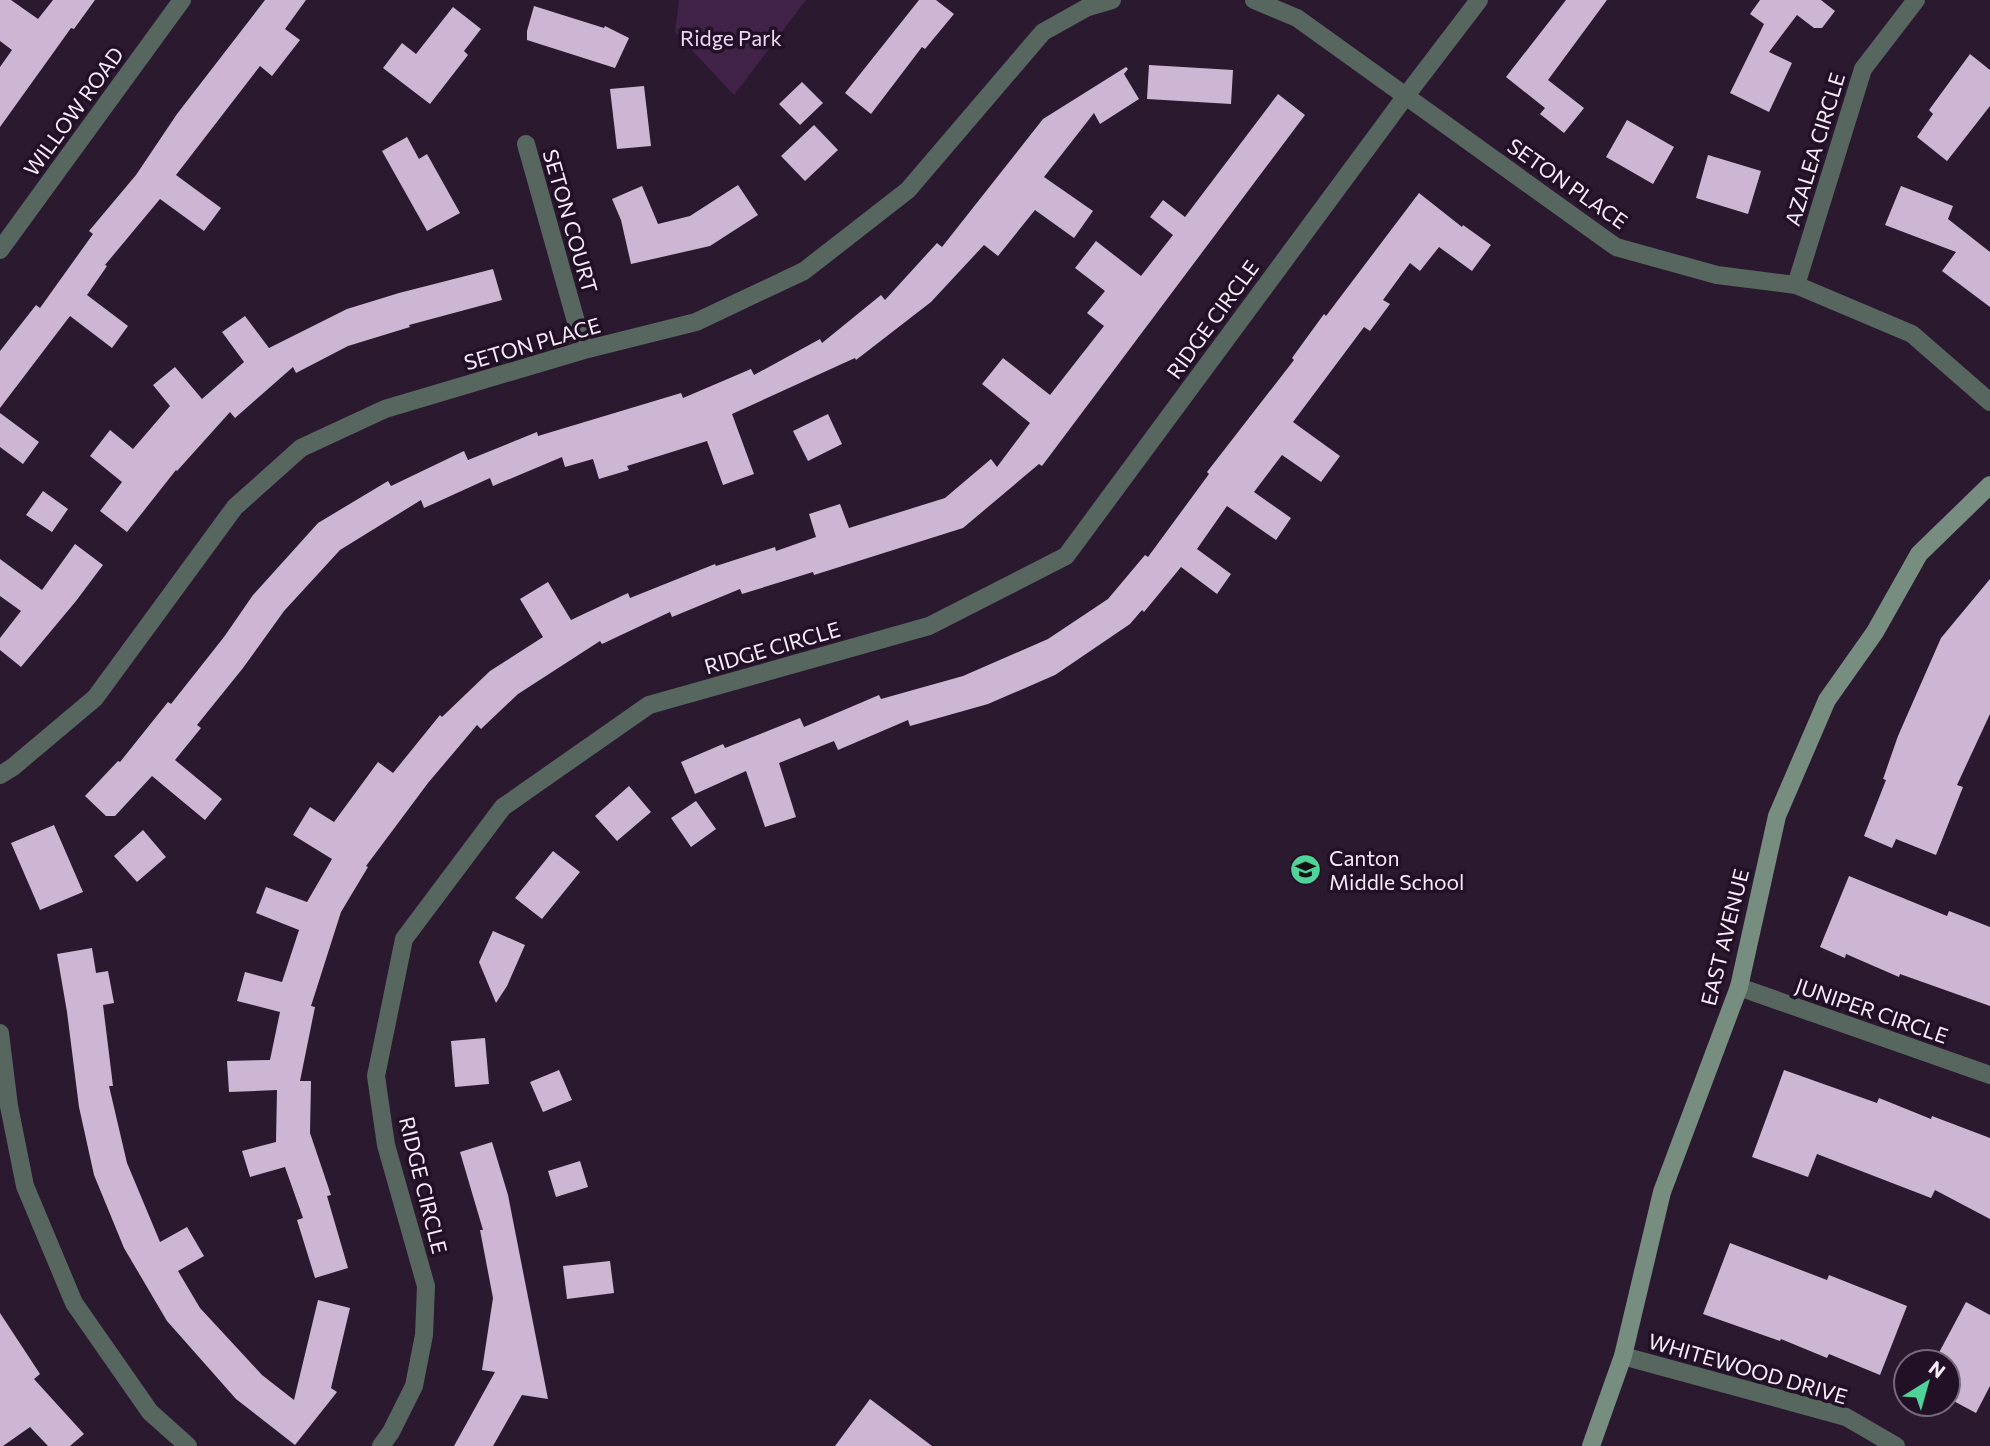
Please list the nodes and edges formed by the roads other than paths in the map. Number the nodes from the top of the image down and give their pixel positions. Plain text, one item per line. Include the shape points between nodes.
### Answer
1 (182, 0) edge
2 (1112, 0) edge
3 (1254, 0) edge
4 (1479, 0) edge
5 (1916, 0) edge
6 (1405, 97) junction
7 (526, 144) dead end
8 (0, 250) edge
9 (1796, 285) junction
10 (584, 350) junction
11 (1990, 402) edge
12 (1990, 485) edge
13 (0, 775) edge
14 (1739, 987) junction
15 (0, 1033) edge
16 (1990, 1075) edge
17 (1623, 1356) junction
18 (188, 1446) edge
19 (381, 1446) edge
20 (1591, 1446) edge
21 (1896, 1446) edge

1 - 8 street, WILLOW ROAD
2 - 10 street, SETON PLACE via 1088,7 1043,32 908,190 803,271 696,322
3 - 6 street, SETON PLACE via 1297,18
4 - 6 street, RIDGE CIRCLE
5 - 9 street, AZALEA CIRCLE via 1863,69
6 - 9 street, SETON PLACE via 1616,247 1717,275
6 - 19 street, RIDGE CIRCLE via 1066,556 929,626 649,705 503,807 494,818 404,939 376,1076 386,1145 426,1286 424,1335 414,1386
7 - 10 street, SETON COURT
9 - 11 street, SETON PLACE via 1912,334
10 - 13 street, SETON PLACE via 385,409 301,448 235,507 94,698
12 - 14 street, EAST AVENUE via 1919,554 1875,632 1828,700 1777,816
14 - 16 street, JUNIPER CIRCLE
14 - 17 street, EAST AVENUE via 1662,1192
15 - 18 street via 25,1186 74,1303 150,1412
17 - 20 street, EAST AVENUE
17 - 21 street, WHITEWOOD DRIVE via 1846,1417

